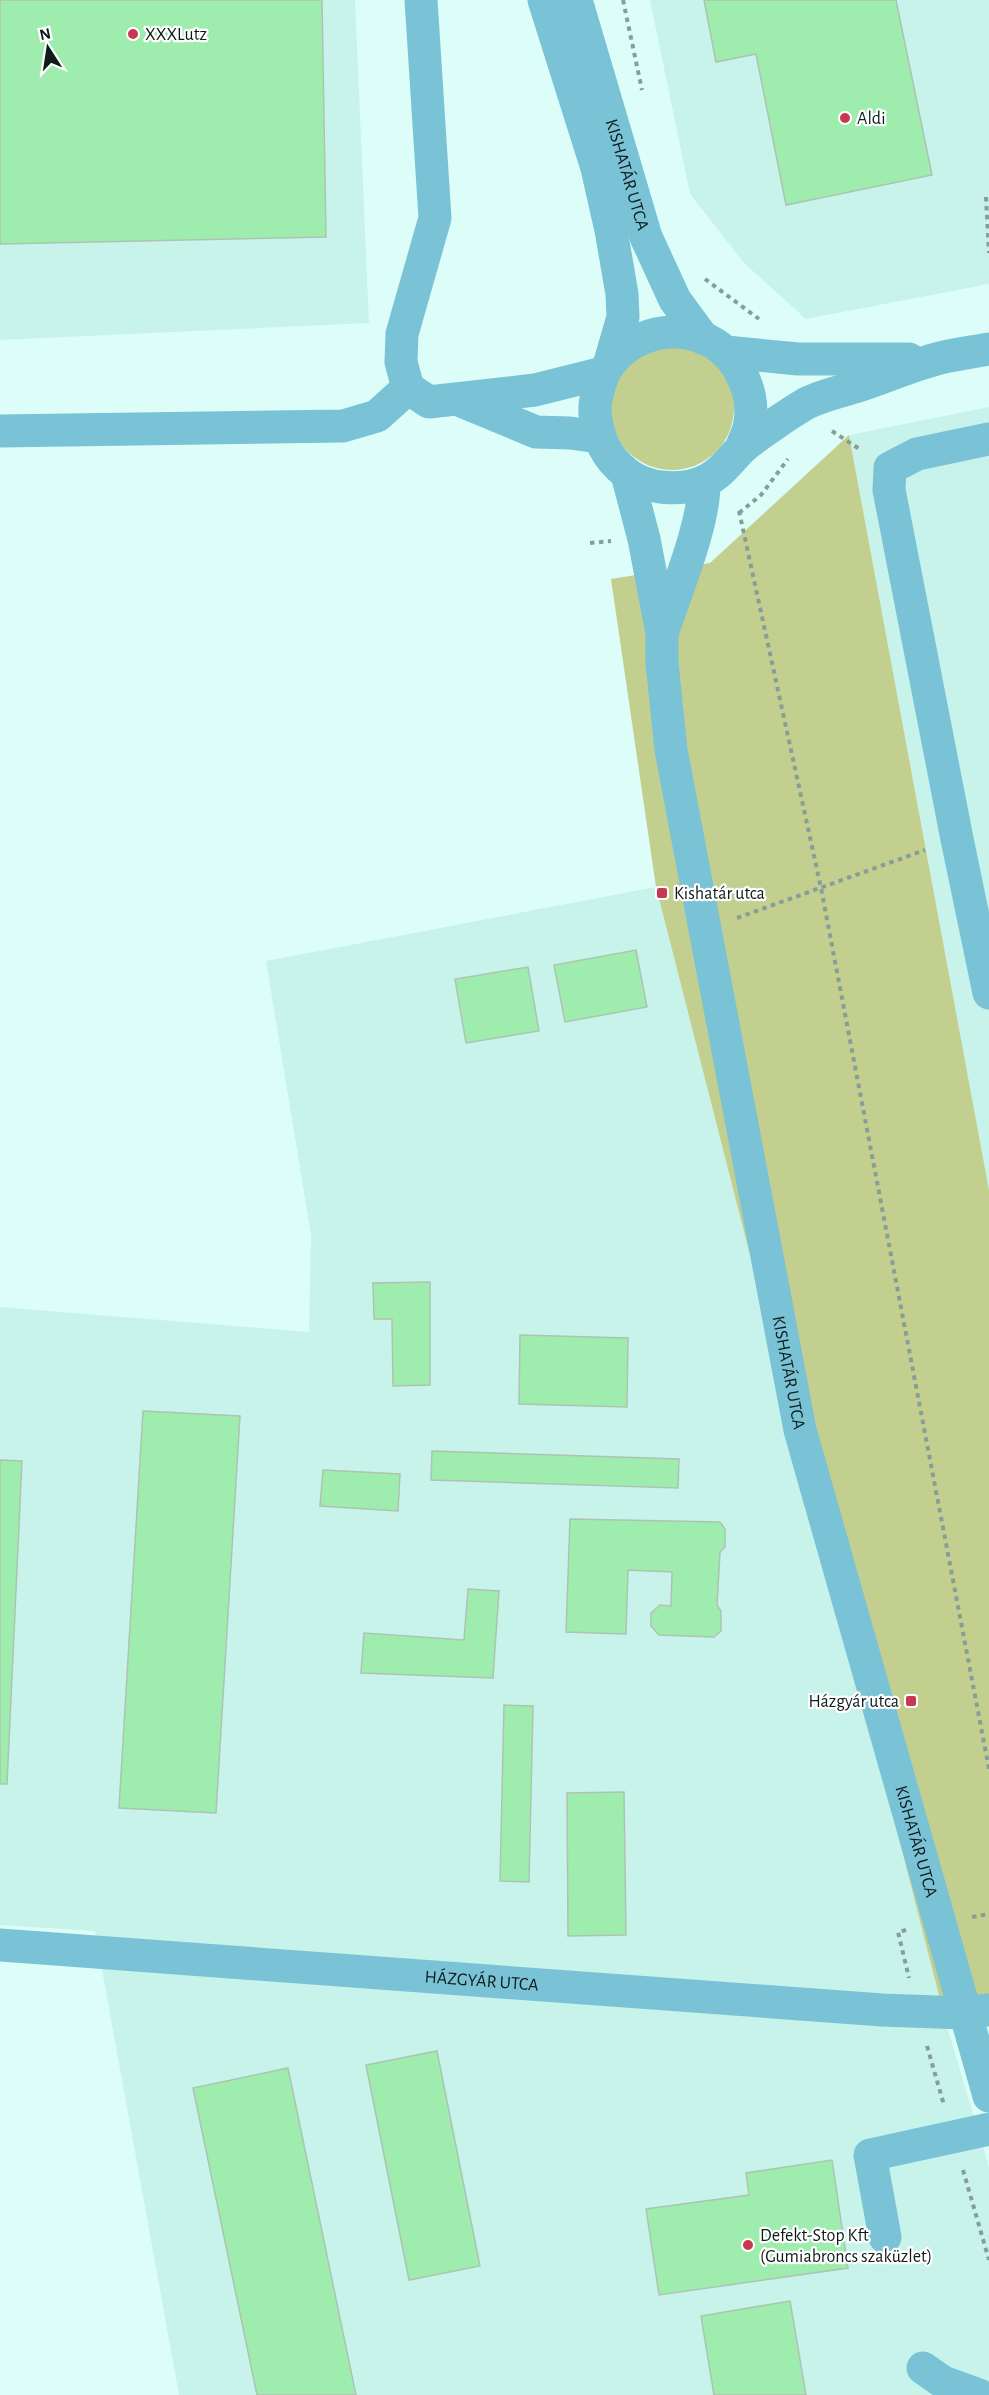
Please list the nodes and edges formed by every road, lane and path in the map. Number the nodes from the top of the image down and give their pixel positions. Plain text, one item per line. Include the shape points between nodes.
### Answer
1 (421, 0) edge
2 (544, 0) edge
3 (576, 0) edge
4 (623, 0) edge
5 (644, 99) dead end
6 (986, 197) dead end
7 (989, 253) edge
8 (700, 273) dead end
9 (766, 325) dead end
10 (715, 345) junction
11 (989, 349) edge
12 (938, 358) junction
13 (607, 367) junction
14 (408, 388) junction
15 (454, 398) junction
16 (0, 431) edge
17 (599, 437) junction
18 (989, 439) edge
19 (741, 449) junction
20 (788, 458) dead end
21 (627, 474) junction
22 (704, 482) junction
23 (662, 633) junction
24 (957, 839) junction
25 (820, 888) junction
26 (705, 929) junction
27 (989, 993) edge
28 (989, 1769) edge
29 (989, 1914) edge
30 (980, 1916) dead end
31 (0, 1945) edge
32 (976, 2012) edge
33 (989, 2096) edge
34 (989, 2129) edge
35 (885, 2237) dead end
36 (923, 2368) dead end
37 (979, 2395) edge

1 - 14 street via 435,218 402,334 401,362
2 - 13 street, KISHATÁR UTCA via 597,168 622,294 623,317
3 - 10 street, KISHATÁR UTCA via 646,237 675,300
4 - 5 path
6 - 7 path
8 - 9 path
10 - 12 street via 798,359
10 - 13 street via 678,332 653,334 629,345
10 - 19 street via 742,373 750,398 750,424
11 - 12 street
12 - 19 street via 807,403
13 - 15 street via 535,390
13 - 17 street via 594,405
14 - 15 street via 429,402
14 - 16 street via 377,416 343,426
15 - 17 street via 536,432
17 - 21 street via 610,458
18 - 24 street via 917,454 890,468 889,490
19 - 22 street via 725,468
20 - 25 path via 761,495 739,512
21 - 22 street via 664,488 685,488
21 - 23 street
22 - 23 street via 691,545
23 - 26 street, KISHATÁR UTCA via 671,750
24 - 25 path
24 - 27 street
25 - 26 path
25 - 28 path
26 - 32 street, KISHATÁR UTCA via 800,1430 941,1923
29 - 30 path
31 - 32 street, HÁZGYÁR UTCA via 882,2010
32 - 33 street, KISHATÁR UTCA
34 - 35 street via 870,2155
36 - 37 street via 943,2382

